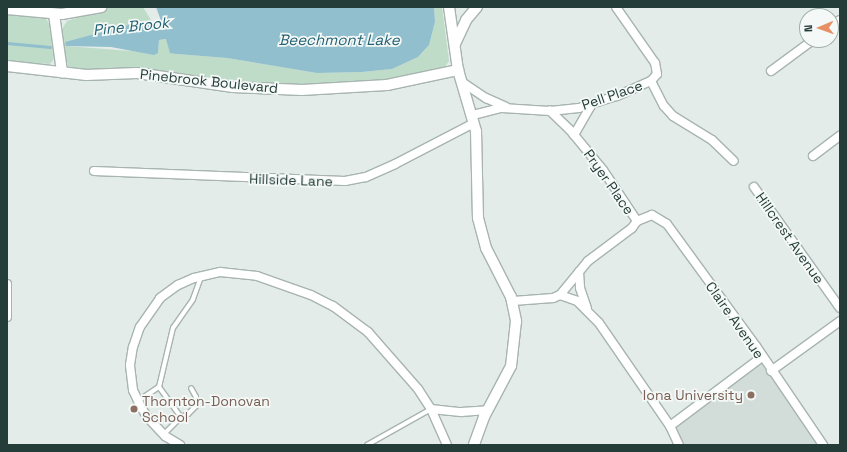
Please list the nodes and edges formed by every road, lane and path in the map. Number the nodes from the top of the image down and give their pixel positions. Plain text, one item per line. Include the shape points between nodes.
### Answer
1 (101, 7) edge
2 (449, 7) edge
3 (477, 7) edge
4 (616, 7) edge
5 (7, 9) edge
6 (54, 14) junction
7 (454, 46) junction
8 (802, 48) edge
9 (7, 66) edge
10 (458, 70) junction
11 (771, 71) dead end
12 (62, 72) junction
13 (651, 81) junction
14 (462, 82) junction
15 (591, 105) junction
16 (509, 108) junction
17 (550, 111) junction
18 (474, 119) junction
19 (574, 134) junction
20 (840, 136) edge
21 (813, 156) dead end
22 (734, 161) dead end
23 (94, 171) dead end
24 (754, 187) dead end
25 (636, 221) junction
26 (579, 272) junction
27 (201, 276) junction
28 (7, 284) edge
29 (560, 295) junction
30 (513, 301) junction
31 (840, 308) edge
32 (590, 313) junction
33 (7, 317) edge
34 (840, 321) edge
35 (762, 357) junction
36 (771, 371) junction
37 (159, 387) junction
38 (191, 388) dead end
39 (138, 402) junction
40 (431, 409) junction
41 (488, 410) junction
42 (181, 417) junction
43 (670, 426) junction
44 (164, 435) junction
45 (180, 445) edge
46 (367, 445) edge
47 (447, 445) edge
48 (474, 445) edge
49 (679, 445) edge
50 (822, 445) edge

1 - 6 street
2 - 7 street
3 - 7 street via 466,20
4 - 13 street, Pell Place via 655,63 657,74
5 - 6 street
6 - 12 street
7 - 10 street
8 - 11 street
9 - 12 street, Pinebrook Boulevard
10 - 12 street, Pinebrook Boulevard via 387,85 302,90 233,87 136,73 90,75
10 - 14 street
13 - 15 street, Pell Place
13 - 22 street via 664,106 673,116 712,140
14 - 16 street, Pell Place via 486,98
14 - 18 street
15 - 17 street, Pell Place
15 - 19 street, Pryer Place
16 - 17 street, Pell Place
16 - 18 street, Pell Place
17 - 19 street, Pryer Place
18 - 23 street, Hillside Lane via 388,167 366,177 345,181
18 - 30 street via 478,218 486,248
19 - 25 street, Pryer Place via 611,182
20 - 21 street
24 - 31 street, Hillcrest Avenue
25 - 26 street, Pryer Place via 632,228 588,261
25 - 35 street, Claire Avenue via 652,215 667,224
26 - 29 street, Pryer Place
26 - 32 street via 581,293
27 - 37 lane via 193,299 173,328
27 - 39 street via 178,285 160,298 140,327 130,365 133,390
27 - 40 street via 220,272 257,276 333,306 368,332 400,366
28 - 33 street
29 - 30 street via 553,298
29 - 32 street via 577,301
30 - 41 street via 516,327 512,361 506,380
32 - 43 street
34 - 36 street
35 - 36 street, Claire Avenue
35 - 43 street
36 - 50 street, Claire Avenue
37 - 39 lane
37 - 42 lane
38 - 42 lane via 196,397 196,406
39 - 44 street via 147,418
40 - 41 street via 461,412
40 - 46 lane
40 - 47 street
41 - 48 street
42 - 44 lane
43 - 49 street
44 - 45 street

